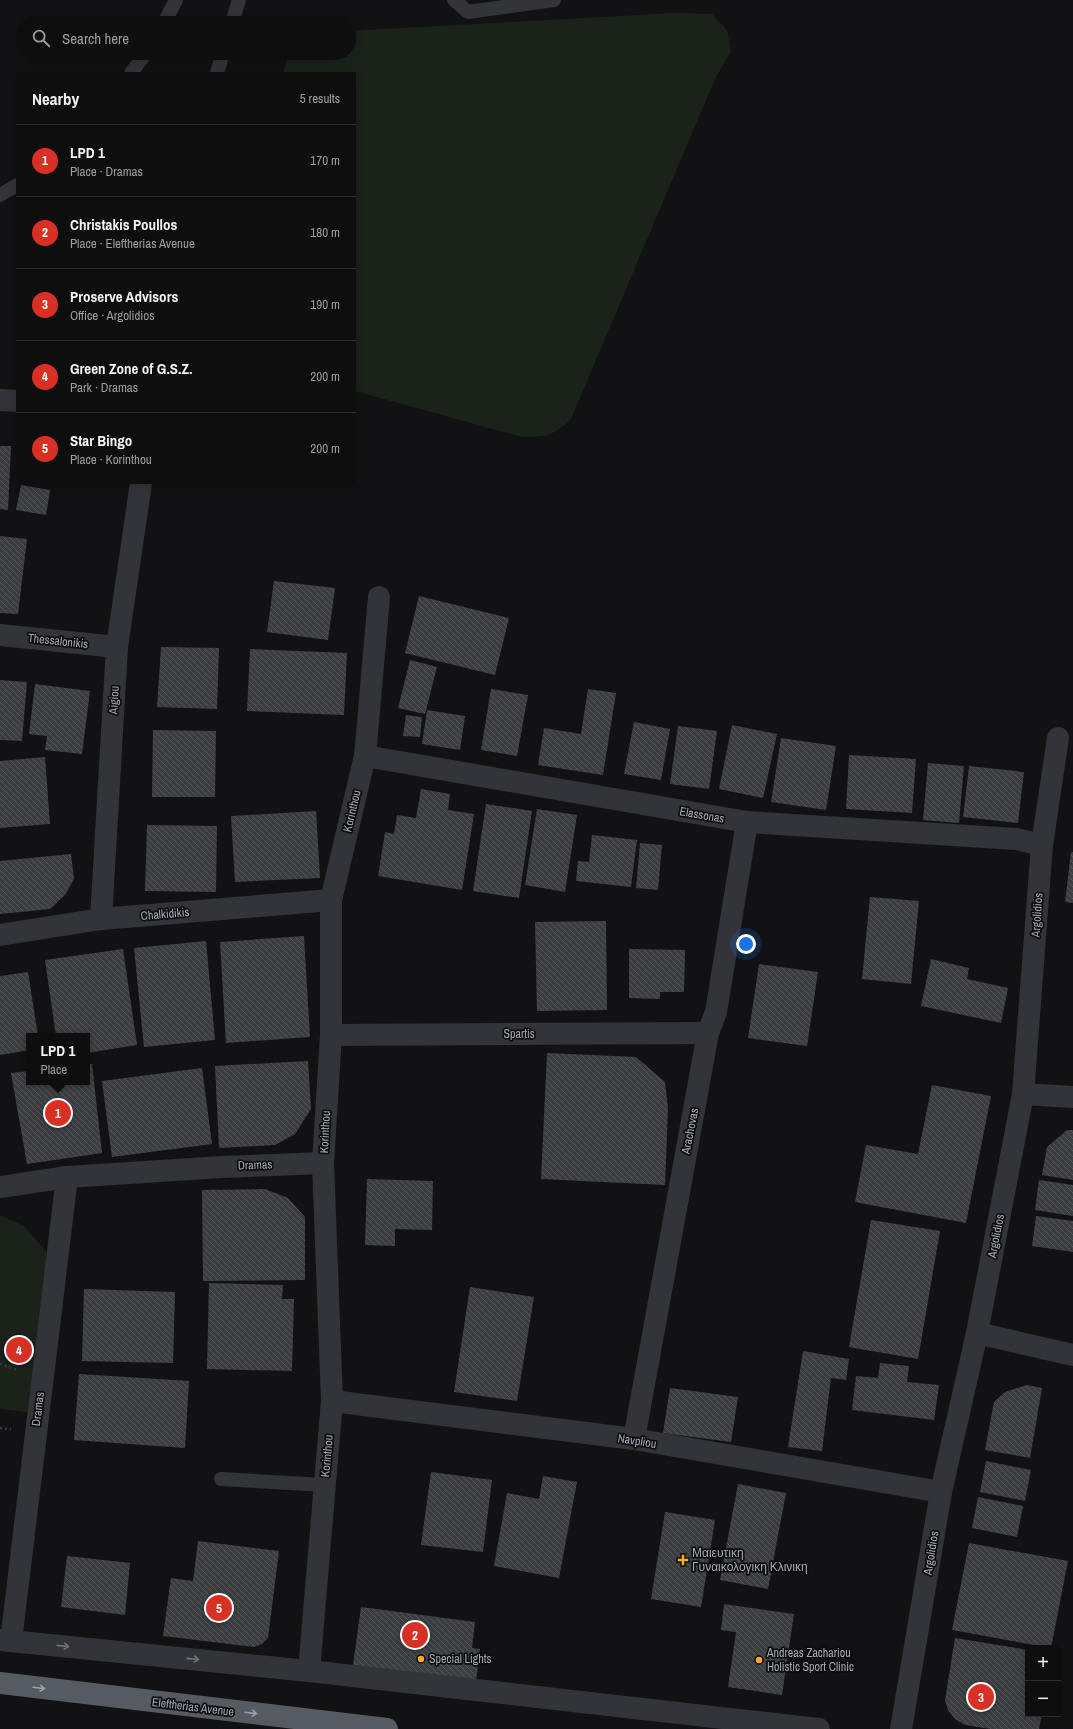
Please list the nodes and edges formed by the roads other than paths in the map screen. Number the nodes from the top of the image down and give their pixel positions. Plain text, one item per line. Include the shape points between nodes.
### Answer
1 (176, 0) edge
2 (239, 0) edge
3 (454, 0) edge
4 (554, 0) edge
5 (168, 16) edge
6 (234, 16) edge
7 (141, 60) edge
8 (221, 60) edge
9 (132, 72) edge
10 (217, 72) edge
11 (16, 186) edge
12 (0, 195) edge
13 (0, 400) edge
14 (16, 402) edge
15 (141, 484) edge
16 (379, 597) dead end
17 (0, 635) edge
18 (117, 647) junction
19 (1058, 738) dead end
20 (365, 756) junction
21 (747, 822) junction
22 (1042, 845) junction
23 (331, 900) junction
24 (101, 919) junction
25 (0, 935) edge
26 (708, 1034) junction
27 (330, 1035) junction
28 (1023, 1094) junction
29 (1073, 1097) edge
30 (323, 1163) junction
31 (67, 1177) junction
32 (0, 1187) edge
33 (977, 1333) junction
34 (1073, 1354) edge
35 (332, 1401) junction
36 (634, 1439) junction
37 (221, 1479) dead end
38 (324, 1484) junction
39 (941, 1492) junction
40 (5, 1641) edge
41 (309, 1671) junction
42 (0, 1683) edge
43 (387, 1729) edge
44 (819, 1729) edge
45 (901, 1729) edge

1 - 5 lane
2 - 6 lane
3 - 4 lane via 468,12
7 - 9 lane
8 - 10 lane
11 - 12 lane
13 - 14 street
15 - 18 street, Aigiou
16 - 20 street, Korinthou
17 - 18 street, Thessalonikis
18 - 24 street, Aigiou
19 - 22 street, Argolidios
20 - 21 street, Elassonas
20 - 23 street, Korinthou
21 - 22 street, Elassonas via 1016,839
21 - 26 street, Arachovas via 716,1012
22 - 28 street, Argolidios
23 - 24 street, Chalkidikis
23 - 27 street, Korinthou
24 - 25 street, Chalkidikis
26 - 27 street, Spartis
26 - 36 street, Arachovas
27 - 30 street, Korinthou
28 - 29 street
28 - 33 street, Argolidios
30 - 31 street, Dramas
30 - 35 street, Korinthou
31 - 32 street, Dramas
31 - 40 street, Dramas
33 - 34 street
33 - 39 street, Argolidios
35 - 36 street, Navpliou
35 - 38 street, Korinthou
36 - 39 street, Navpliou
37 - 38 lane
38 - 41 street, Korinthou
39 - 45 street, Argolidios
40 -> 41 street
41 - 44 street
42 -> 43 highway, Eleftherias Avenue

